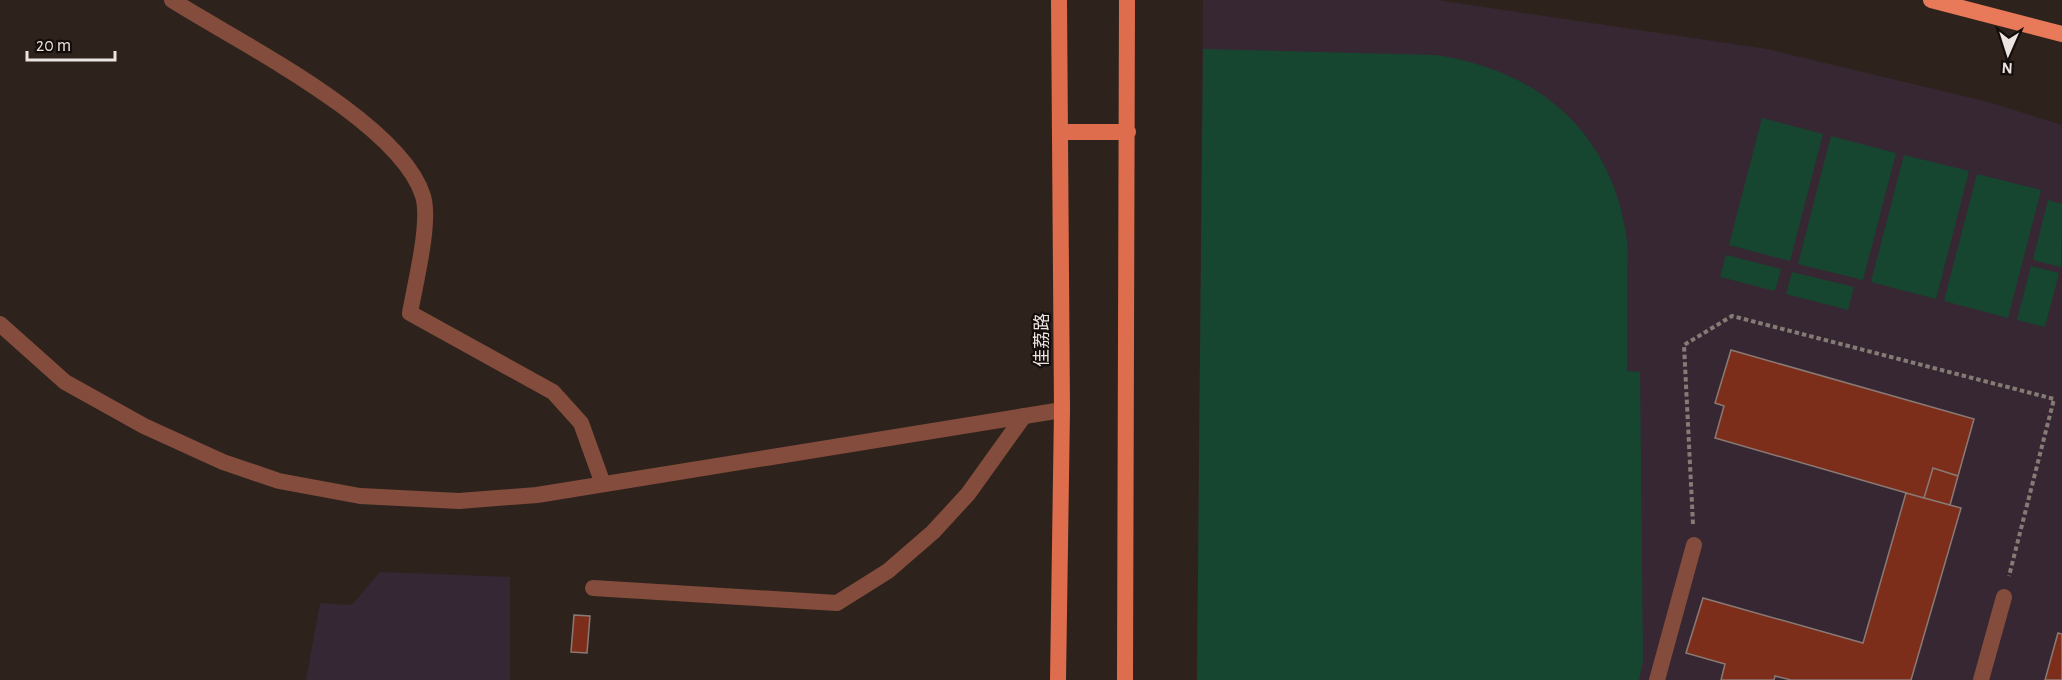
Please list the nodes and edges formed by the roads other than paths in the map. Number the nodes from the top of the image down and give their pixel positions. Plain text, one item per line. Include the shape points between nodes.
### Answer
1 (172, 0) edge
2 (1059, 0) edge
3 (1127, 0) edge
4 (1931, 0) edge
5 (2062, 34) edge
6 (1061, 132) junction
7 (1128, 132) junction
8 (0, 324) edge
9 (1062, 410) junction
10 (1024, 416) junction
11 (603, 484) junction
12 (1694, 545) road end
13 (593, 588) dead end
14 (2004, 597) road end
15 (1058, 680) edge
16 (1125, 680) edge
17 (1657, 680) edge
18 (1981, 680) edge

1 - 11 street via 345,106 400,155 423,197 423,236 410,313 553,392 582,423
2 - 6 main road, 佳荔路
3 - 7 main road
4 - 5 highway
6 - 7 main road
6 - 9 main road, 佳荔路
7 - 16 main road
8 - 11 street via 65,382 144,426 224,462 288,483 360,496 459,501 537,495
9 - 10 street
9 - 15 main road, 佳荔路
10 - 11 street
10 - 13 street via 968,494 933,532 888,571 837,603
12 - 17 street
14 - 18 street

